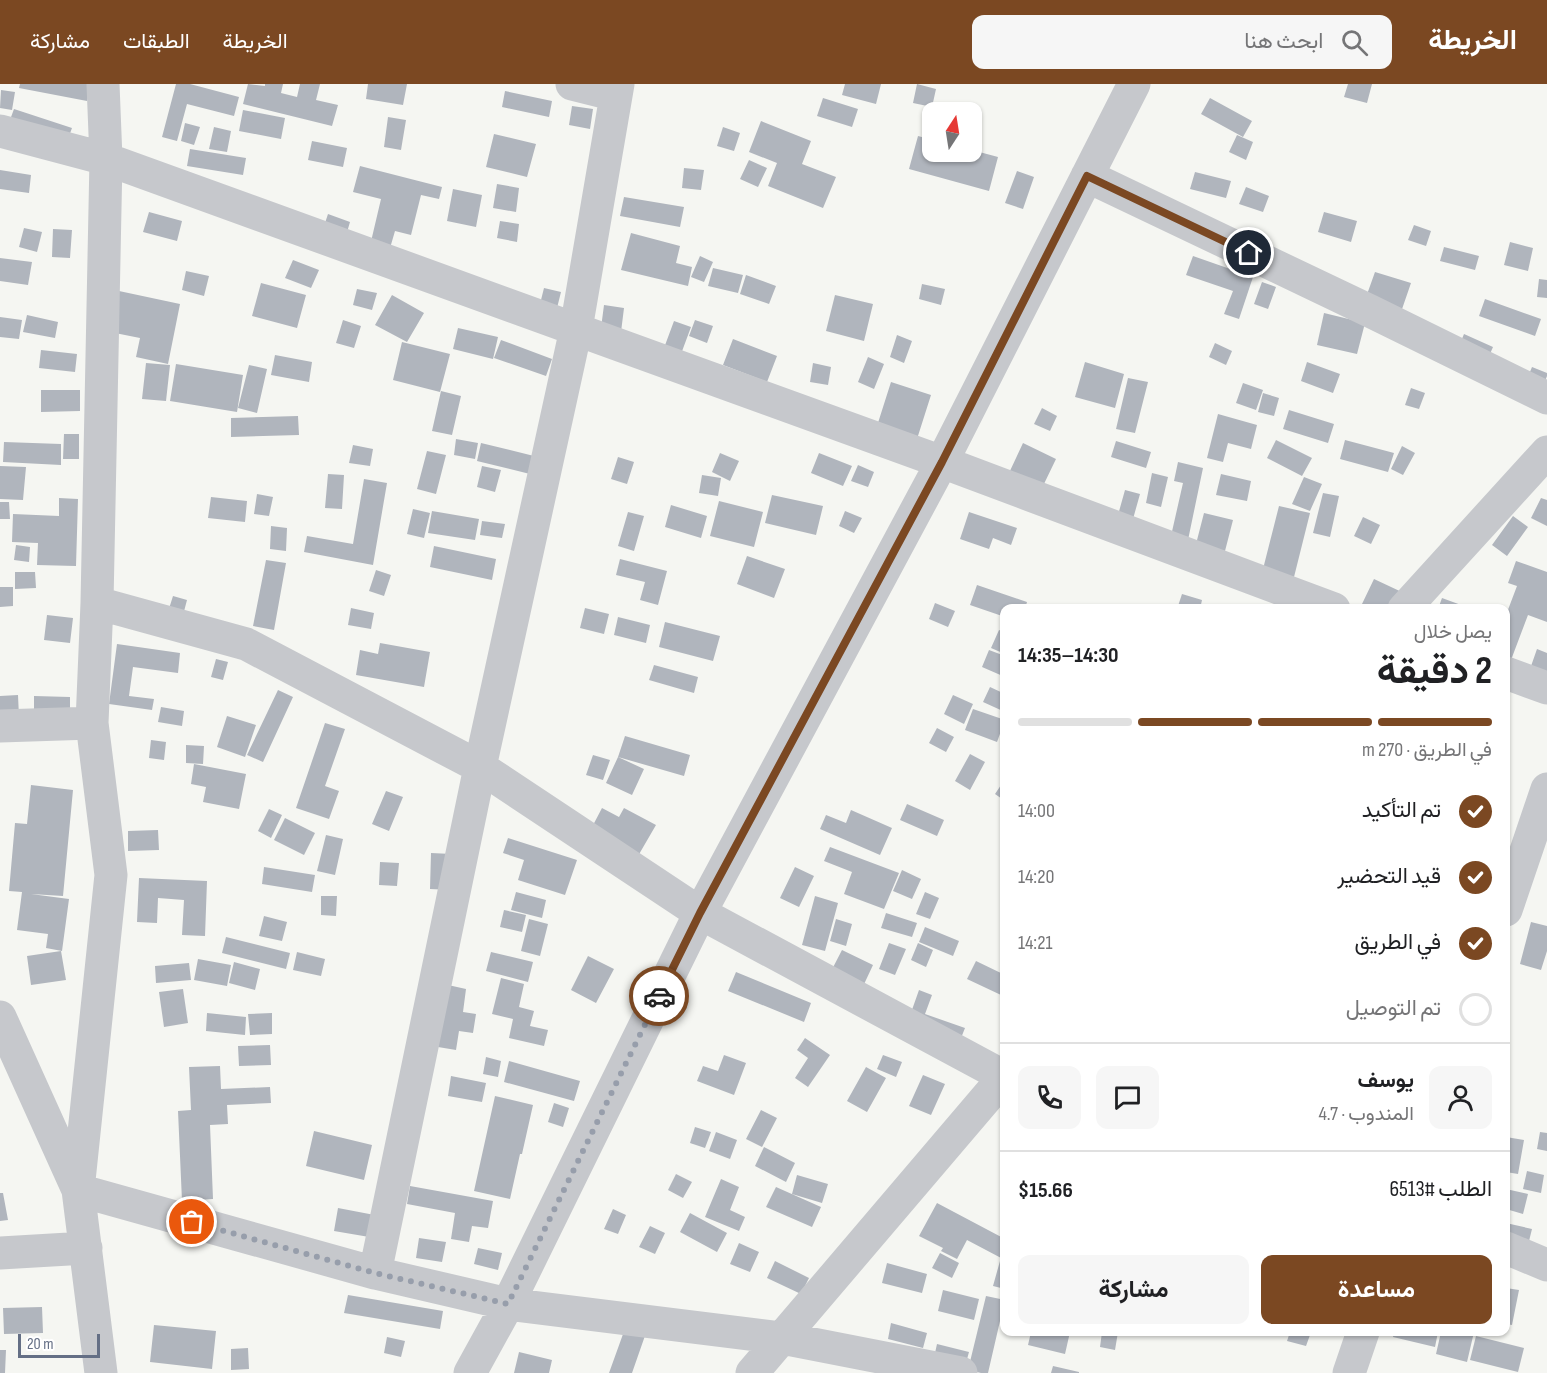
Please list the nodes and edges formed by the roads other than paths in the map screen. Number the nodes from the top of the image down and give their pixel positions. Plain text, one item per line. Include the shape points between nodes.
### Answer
1 (102, 84) edge
2 (572, 84) edge
3 (1134, 84) edge
4 (617, 89) edge
5 (0, 131) edge
6 (106, 159) junction
7 (1087, 176) junction
8 (576, 329) junction
9 (1547, 398) edge
10 (1547, 452) edge
11 (942, 462) junction
12 (97, 603) junction
13 (1321, 604) edge
14 (1409, 604) edge
15 (1510, 674) edge
16 (1547, 688) edge
17 (92, 723) junction
18 (0, 726) edge
19 (480, 767) junction
20 (1547, 789) edge
21 (1510, 898) edge
22 (700, 913) junction
23 (0, 1017) edge
24 (1000, 1074) edge
25 (1000, 1083) edge
26 (78, 1190) junction
27 (86, 1248) junction
28 (1510, 1250) edge
29 (0, 1253) edge
30 (1547, 1264) edge
31 (375, 1273) junction
32 (508, 1304) junction
33 (1362, 1336) edge
34 (782, 1338) junction
35 (884, 1366) edge
36 (102, 1373) edge
37 (470, 1373) edge
38 (752, 1373) edge
39 (961, 1373) edge
40 (1349, 1373) edge

1 - 6 street
2 - 4 street
3 - 7 street
4 - 8 street
5 - 6 street
6 - 8 street
6 - 12 street
7 - 9 street
7 - 11 street
8 - 11 street
8 - 19 street
10 - 14 street
11 - 13 street
11 - 22 street
12 - 17 street
12 - 19 street via 246,644
15 - 16 street
17 - 18 street
17 - 26 street via 111,875
19 - 22 street
19 - 31 street
20 - 21 street
22 - 24 street
22 - 32 street
23 - 26 street
25 - 34 street
26 - 27 street
26 - 31 street
27 - 29 street
27 - 36 street
28 - 30 street
31 - 32 street
32 - 34 street
32 - 37 street
33 - 40 street
34 - 35 street
34 - 38 street
35 - 39 street

